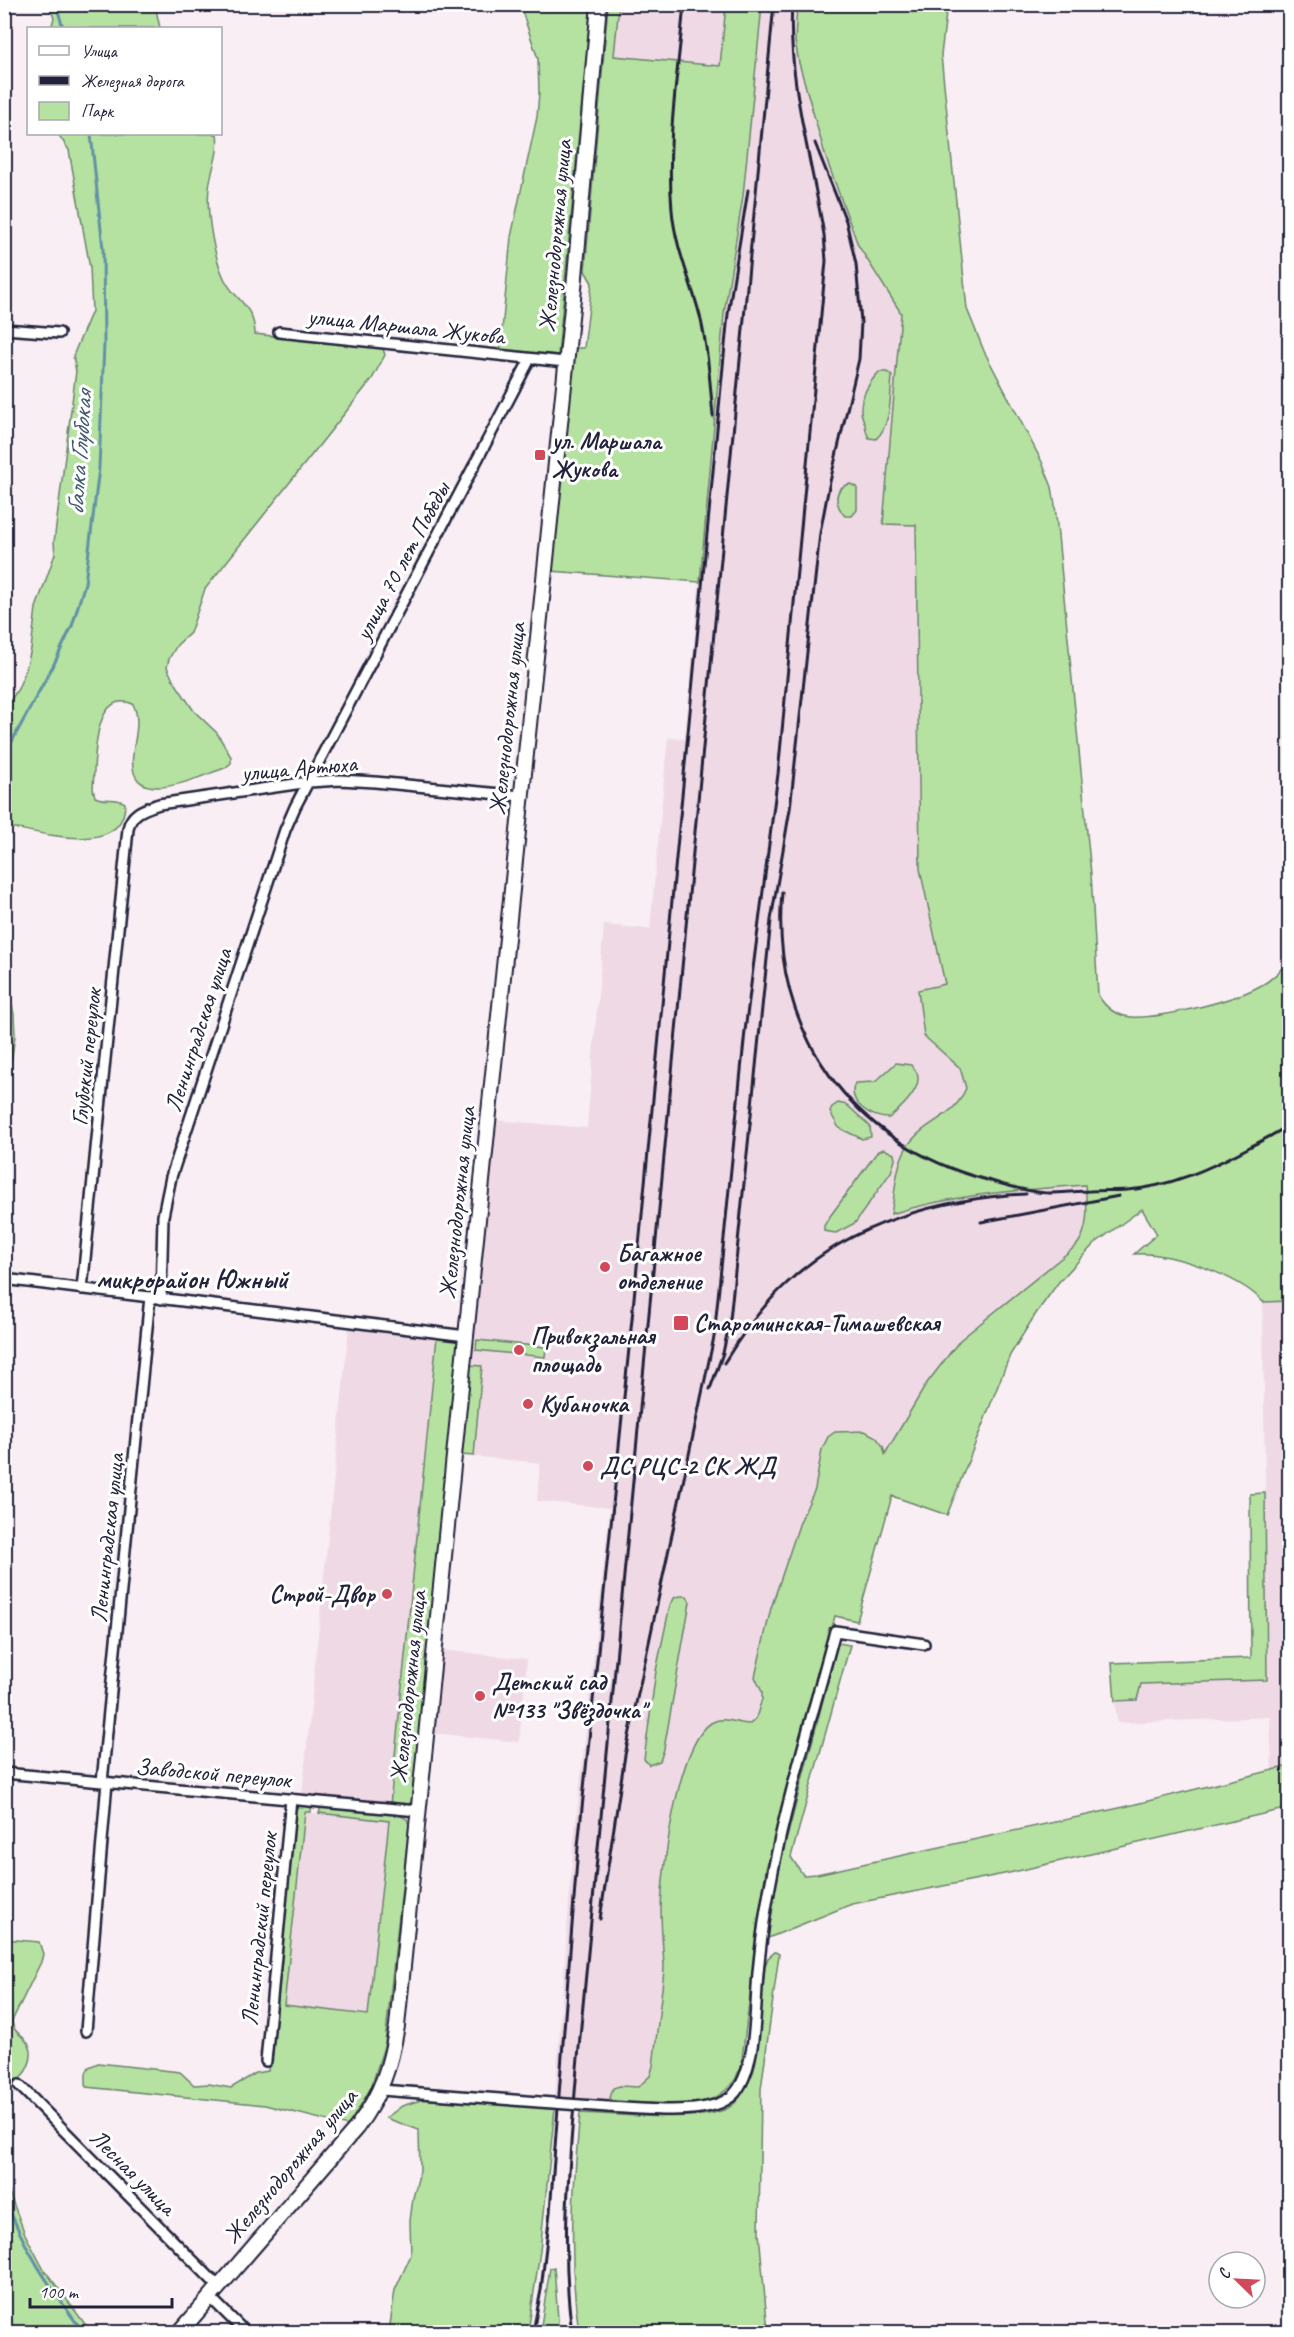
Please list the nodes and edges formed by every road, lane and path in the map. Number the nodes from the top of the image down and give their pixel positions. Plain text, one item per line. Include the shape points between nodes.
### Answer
1 (599, 4) edge
2 (4, 329) edge
3 (279, 332) dead end
4 (59, 333) dead end
5 (530, 359) junction
6 (566, 362) junction
7 (309, 782) junction
8 (521, 796) junction
9 (128, 829) joint
10 (4, 1279) edge
11 (82, 1289) junction
12 (150, 1298) junction
13 (161, 1299) junction
14 (466, 1336) junction
15 (924, 1644) dead end
16 (4, 1773) edge
17 (105, 1782) junction
18 (291, 1799) junction
19 (418, 1811) junction
20 (86, 2031) dead end
21 (266, 2061) dead end
22 (19, 2085) dead end
23 (381, 2090) junction
24 (214, 2292) junction
25 (180, 2332) edge
26 (245, 2332) edge

1 - 6 main road, Железнодорожная улица
2 - 4 street
3 - 5 street, улица Маршала Жукова
5 - 6 street, улица Маршала Жукова
5 - 7 street, улица 70 лет Победы
6 - 8 main road, Железнодорожная улица
7 - 8 street, улица Артюха via 375,782
7 - 9 street, улица Артюха via 159,804 134,815
7 - 13 street, Ленинградская улица via 271,869 171,1177 164,1216
8 - 14 main road, Железнодорожная улица
9 - 11 street, Глубокий переулок
10 - 11 street
11 - 12 street
12 - 13 street
12 - 17 street, Ленинградская улица
13 - 14 street
14 - 19 main road, Железнодорожная улица
15 - 23 street, bridge via 835,1631 775,1854 760,1948 750,2053 740,2087 728,2099 701,2108 608,2107
16 - 17 street, Заводской переулок
17 - 18 street, Заводской переулок
17 - 20 street, Ленинградская улица
18 - 19 street, Заводской переулок
18 - 21 street, Ленинградский переулок
19 - 23 main road, Железнодорожная улица via 397,2026
22 - 24 street, Лесная улица
23 - 24 main road, Железнодорожная улица via 354,2130
24 - 25 main road, Железнодорожная улица
24 - 26 street, Лесная улица

